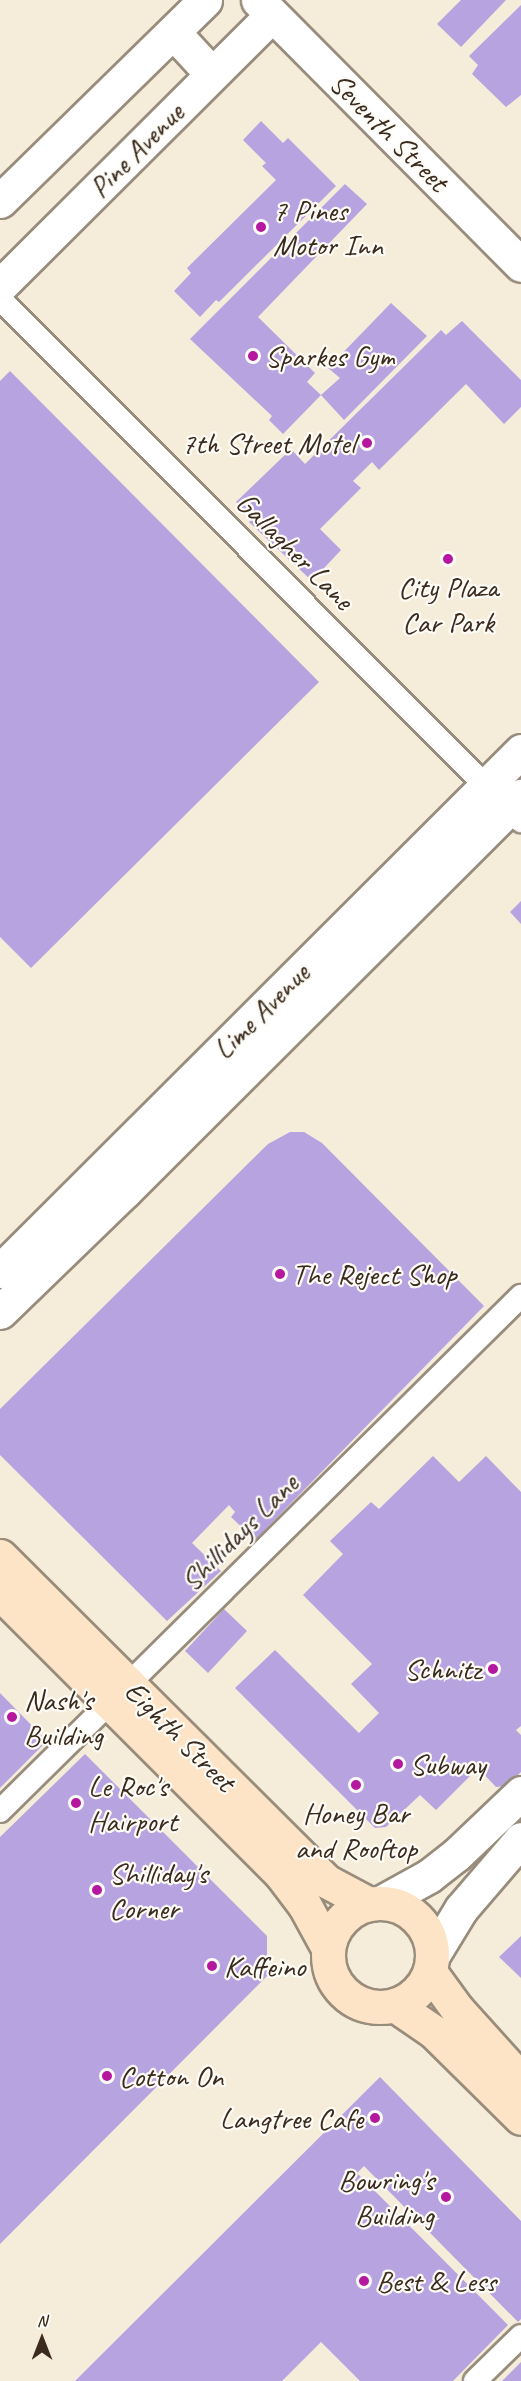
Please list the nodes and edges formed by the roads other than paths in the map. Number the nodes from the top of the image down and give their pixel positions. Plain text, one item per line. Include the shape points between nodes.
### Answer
1 (205, 0) edge
2 (265, 7) edge
3 (173, 32) junction
4 (212, 74) junction
5 (0, 201) edge
6 (521, 265) edge
7 (0, 286) edge
8 (0, 299) edge
9 (521, 751) edge
10 (509, 803) edge
11 (0, 1271) edge
12 (521, 1296) edge
13 (0, 1312) edge
14 (0, 1556) edge
15 (0, 1593) edge
16 (118, 1692) junction
17 (521, 1793) edge
18 (0, 1811) edge
19 (521, 1839) edge
20 (374, 1903) junction
21 (328, 1948) junction
22 (431, 1963) junction
23 (396, 2006) junction
24 (521, 2080) edge
25 (521, 2118) edge
26 (521, 2336) edge
27 (475, 2381) edge

1 - 3 street, Pine Avenue
2 - 4 street, Pine Avenue
2 - 6 street, Seventh Street
3 - 4 street
3 - 5 street, Pine Avenue
4 - 7 street, Pine Avenue
8 - 10 lane, Gallagher Lane
9 - 10 street, Lime Avenue
10 - 11 street, Lime Avenue
10 - 13 street, Lime Avenue
12 - 16 lane, Shillidays Lane
14 - 16 street, Eighth Street
15 - 16 street, Eighth Street
16 - 18 lane, Shillidays Lane
16 - 20 street, Eighth Street via 326,1881
16 - 21 street, Eighth Street via 281,1874 304,1904
17 - 20 street via 429,1876
19 - 22 street via 461,1910
20 - 21 street via 341,1919
20 - 22 street via 396,1905 422,1924 430,1939
21 - 23 street via 327,1963 340,1990 365,2006
22 - 23 street via 422,1986
22 - 24 street via 457,2009
23 - 25 street via 434,2032
26 - 27 lane

